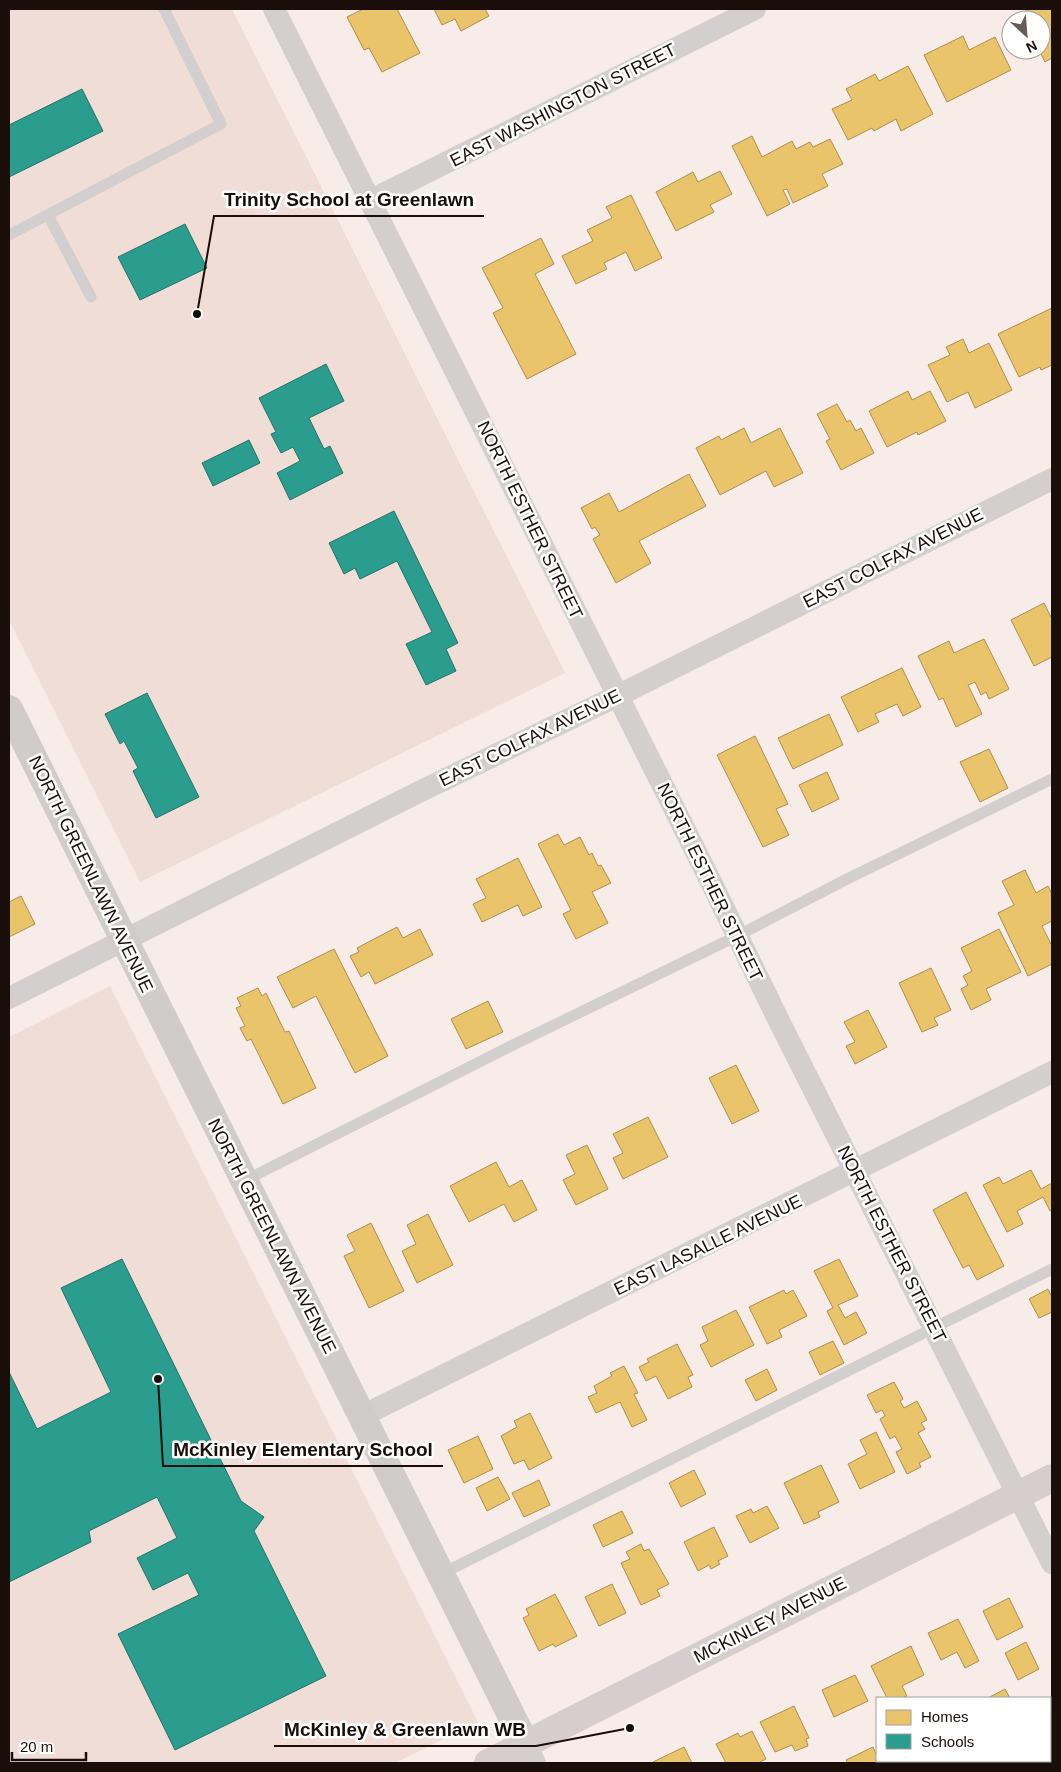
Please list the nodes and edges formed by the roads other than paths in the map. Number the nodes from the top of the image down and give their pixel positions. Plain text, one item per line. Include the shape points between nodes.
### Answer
1 (164, 9) edge
2 (274, 9) edge
3 (755, 9) edge
4 (371, 200) junction
5 (48, 215) junction
6 (9, 235) edge
7 (91, 296) dead end
8 (1052, 479) edge
9 (617, 696) junction
10 (9, 709) edge
11 (1052, 779) edge
12 (737, 936) junction
13 (124, 940) junction
14 (9, 998) edge
15 (1052, 1072) edge
16 (855, 1171) junction
17 (243, 1181) junction
18 (1052, 1269) edge
19 (934, 1328) junction
20 (362, 1416) junction
21 (1052, 1478) edge
22 (1018, 1494) junction
23 (1052, 1563) edge
24 (440, 1574) junction
25 (530, 1754) edge
26 (488, 1763) edge

1 - 5 lane via 221,124
2 - 4 street, NORTH ESTHER STREET
3 - 4 street, EAST WASHINGTON STREET
4 - 9 street, NORTH ESTHER STREET
5 - 6 lane
5 - 7 lane
8 - 9 street, EAST COLFAX AVENUE
9 - 12 street, NORTH ESTHER STREET
9 - 13 street, EAST COLFAX AVENUE
10 - 13 street, NORTH GREENLAWN AVENUE
11 - 12 lane
12 - 16 street, NORTH ESTHER STREET
12 - 17 lane
13 - 14 street, EAST COLFAX AVENUE
13 - 17 street, NORTH GREENLAWN AVENUE
15 - 16 street, EAST LASALLE AVENUE
16 - 19 street, NORTH ESTHER STREET
16 - 20 street, EAST LASALLE AVENUE
17 - 20 street, NORTH GREENLAWN AVENUE
18 - 19 lane
19 - 22 street, NORTH ESTHER STREET
19 - 24 lane
20 - 24 street, NORTH GREENLAWN AVENUE
21 - 22 main road, MCKINLEY AVENUE
22 - 23 street, NORTH ESTHER STREET
22 - 25 main road, MCKINLEY AVENUE
24 - 25 street, NORTH GREENLAWN AVENUE
25 - 26 main road, MCKINLEY AVENUE

